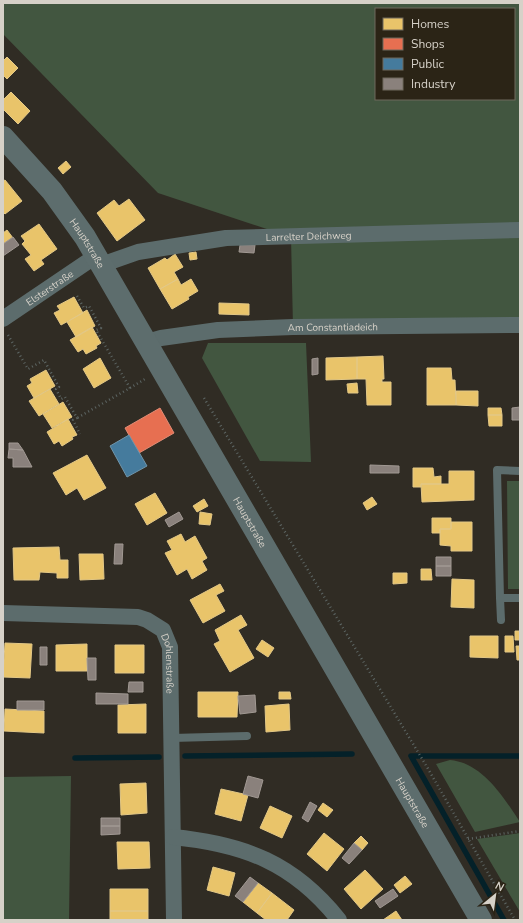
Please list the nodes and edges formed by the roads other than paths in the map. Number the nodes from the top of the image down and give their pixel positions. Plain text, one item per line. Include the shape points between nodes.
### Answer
1 (3, 137) edge
2 (520, 230) edge
3 (98, 261) junction
4 (5, 325) edge
5 (520, 325) edge
6 (147, 342) junction
7 (520, 471) edge
8 (500, 598) junction
9 (520, 598) edge
10 (3, 613) edge
11 (501, 620) dead end
12 (247, 736) dead end
13 (172, 738) junction
14 (173, 838) junction
15 (174, 920) edge
16 (339, 920) edge
17 (481, 920) edge

1 - 3 street, Hauptstraße via 52,191 85,237
2 - 3 street, Larrelter Deichweg via 226,238
3 - 4 street, Elsterstraße
3 - 6 street, Hauptstraße
5 - 6 street, Am Constantiadeich via 218,330
6 - 17 street, Hauptstraße
7 - 8 lane via 497,470
8 - 9 lane
8 - 11 lane
10 - 13 street, Dohlenstraße via 138,617 155,624 163,630 170,647
12 - 13 lane
13 - 14 street, Dohlenstraße
14 - 15 street, Dohlenstraße
14 - 16 street via 224,844 281,867 313,893

